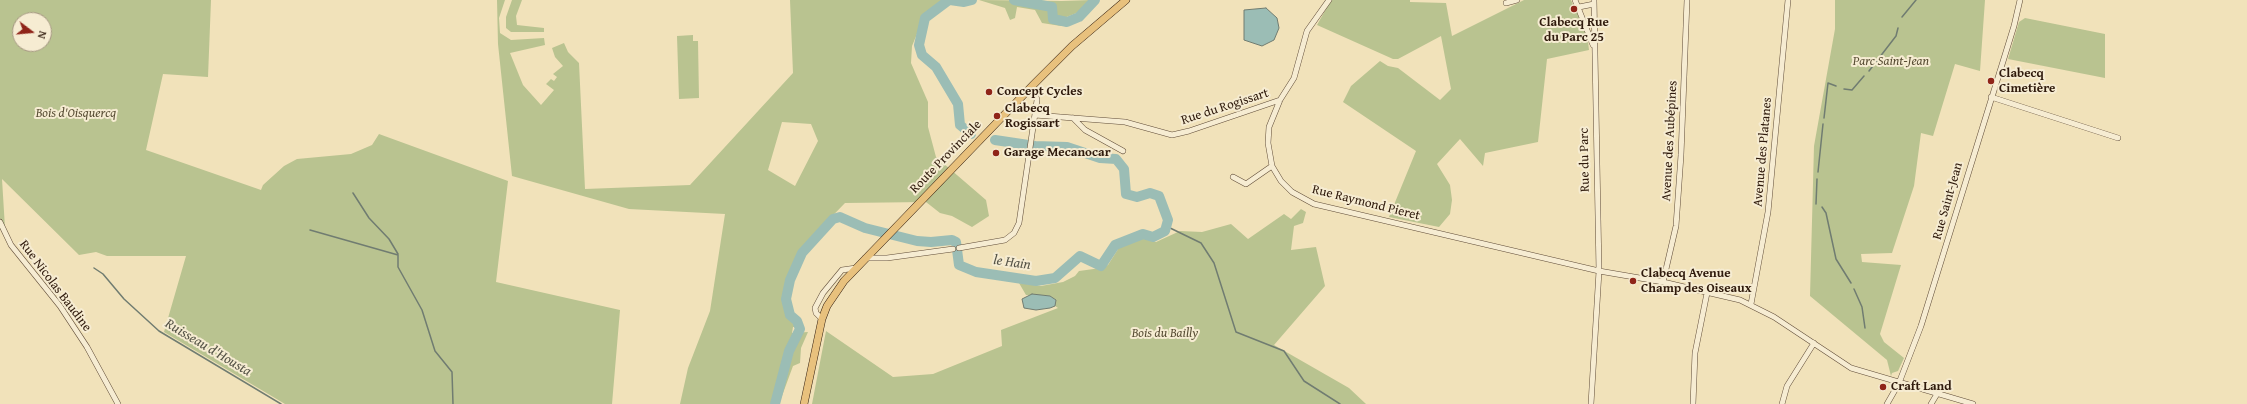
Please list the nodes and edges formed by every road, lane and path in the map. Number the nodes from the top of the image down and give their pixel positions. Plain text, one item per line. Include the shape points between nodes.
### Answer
1 (1126, 0) edge
2 (1329, 0) edge
3 (1517, 0) edge
4 (1574, 0) edge
5 (1687, 0) edge
6 (1788, 0) edge
7 (2020, 0) edge
8 (1594, 2) edge
9 (1506, 3) dead end
10 (1579, 7) junction
11 (1594, 49) junction
12 (1033, 85) junction
13 (1991, 98) junction
14 (1280, 100) junction
15 (1035, 115) junction
16 (1073, 118) junction
17 (2118, 138) dead end
18 (1123, 152) dead end
19 (1272, 166) junction
20 (1233, 177) dead end
21 (0, 222) edge
22 (953, 248) dead end
23 (959, 248) dead end
24 (865, 258) junction
25 (856, 268) junction
26 (1599, 271) junction
27 (1664, 282) junction
28 (1707, 292) junction
29 (1751, 304) junction
30 (822, 319) junction
31 (1814, 343) junction
32 (1899, 383) junction
33 (1937, 394) junction
34 (118, 404) edge
35 (804, 404) edge
36 (1591, 404) edge
37 (1693, 404) edge
38 (1782, 404) edge
39 (1887, 404) edge
40 (1931, 404) edge
41 (1973, 404) edge

1 - 12 main road, Route Provinciale via 1072,46
2 - 14 street, Rue Raymond Pieret via 1307,31 1294,78
3 - 9 street
4 - 10 street, Rue du Parc
5 - 27 street, Avenue des Aubépines via 1676,226
6 - 29 street, Avenue des Platanes via 1768,212
7 - 13 street, Rue Saint-Jean
8 - 10 street, Rue du Parc
8 - 11 street, Rue du Parc
10 - 11 street, Rue du Parc
11 - 26 street, Rue du Parc
12 - 15 street via 1037,100
12 - 24 main road, Route Provinciale
13 - 17 street
13 - 32 street, Rue Saint-Jean via 1921,326
14 - 16 street, Rue du Rogissart via 1172,135 1125,122
14 - 19 street, Rue Raymond Pieret via 1269,127 1268,143
15 - 16 street, Rue du Rogissart
15 - 23 street via 1019,223 1014,233 1005,240
16 - 18 street via 1085,130
19 - 20 street via 1246,184
19 - 26 street, Rue Raymond Pieret via 1281,181 1292,192 1314,204
21 - 34 street, Rue Nicolas Baudine via 11,246 60,306 87,347
22 - 24 street via 887,258
24 - 25 main road, Route Provinciale
25 - 30 main road, Route Provinciale via 834,296
25 - 30 street, Route Provinciale via 842,270 823,293 815,308
26 - 27 street, Rue Raymond Pieret
26 - 36 street, Rue du Parc
27 - 28 street, Rue Raymond Pieret
28 - 29 street, Rue Raymond Pieret
28 - 37 street via 1695,353
29 - 31 street, Rue Raymond Pieret
30 - 35 main road, Route Provinciale
31 - 32 street, Rue Raymond Pieret via 1851,368
31 - 38 street via 1786,386
32 - 33 street, Rue Raymond Pieret
32 - 39 street, Rue Saint-Jean
33 - 40 street
33 - 41 street, Rue Raymond Pieret

